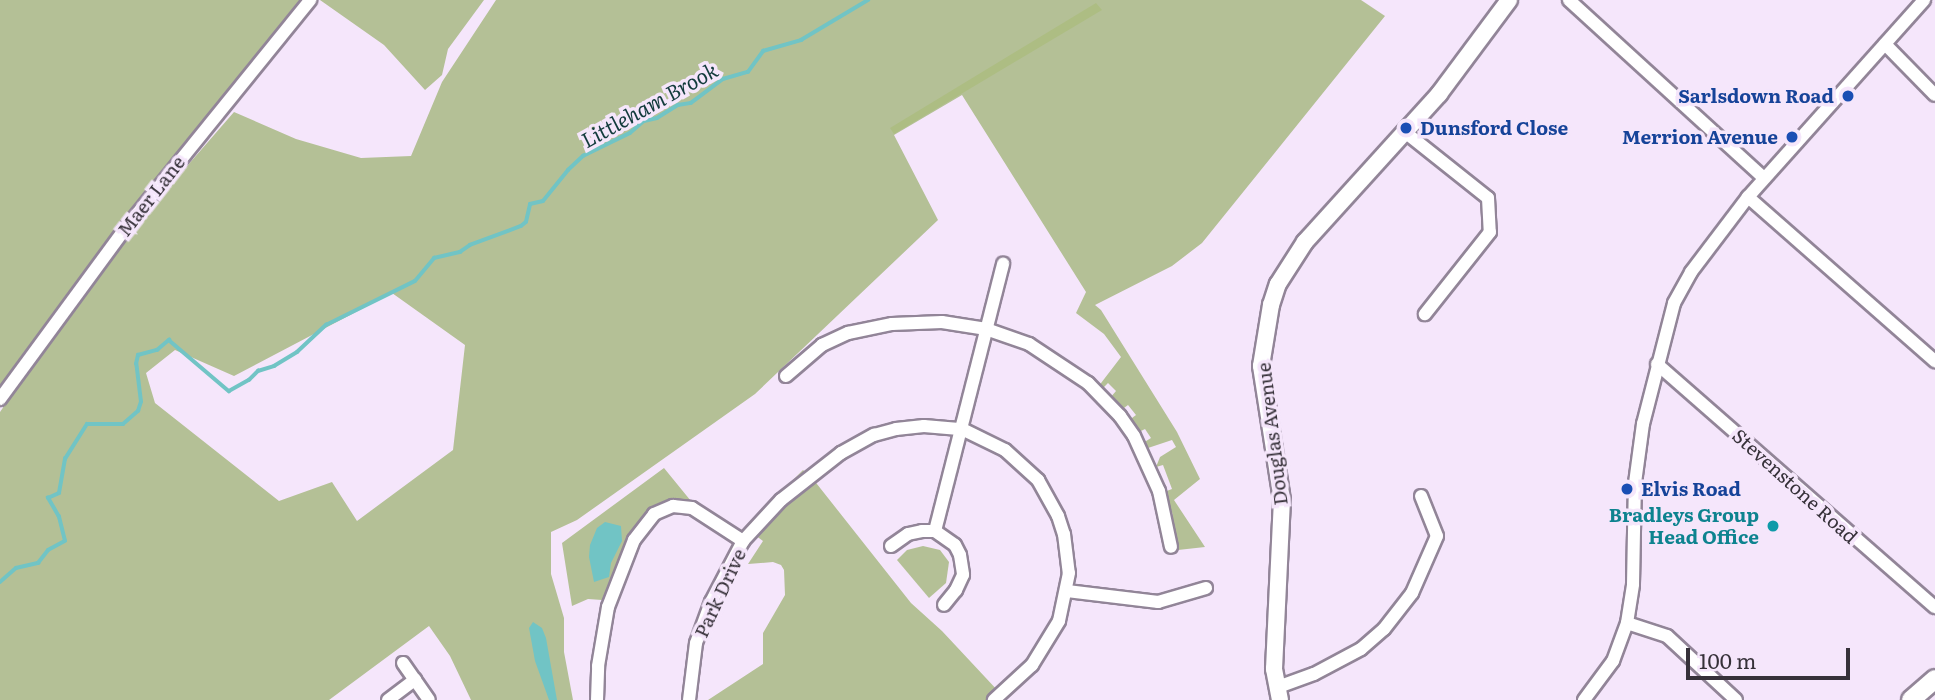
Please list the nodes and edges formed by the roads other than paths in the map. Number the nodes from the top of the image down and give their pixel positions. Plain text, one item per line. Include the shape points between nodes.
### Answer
1 (310, 0) edge
2 (1509, 0) edge
3 (1569, 0) edge
4 (1924, 0) edge
5 (1885, 44) junction
6 (1935, 95) edge
7 (1405, 132) junction
8 (1764, 178) junction
9 (1748, 197) junction
10 (1003, 264) dead end
11 (1425, 314) dead end
12 (986, 329) junction
13 (1935, 361) edge
14 (1657, 364) junction
15 (786, 376) dead end
16 (0, 399) edge
17 (962, 429) junction
18 (1421, 496) dead end
19 (935, 531) junction
20 (743, 541) junction
21 (891, 546) dead end
22 (1171, 547) dead end
23 (1206, 588) dead end
24 (1067, 591) junction
25 (944, 605) dead end
26 (1935, 607) edge
27 (1627, 623) junction
28 (403, 663) dead end
29 (1935, 679) edge
30 (415, 680) junction
31 (1279, 693) edge
32 (999, 696) edge
33 (1731, 699) edge
34 (388, 700) edge
35 (429, 700) edge
36 (597, 700) edge
37 (689, 700) edge
38 (1584, 700) edge
39 (1911, 700) edge

1 - 16 street, Maer Lane via 131,220
2 - 7 street, Douglas Avenue
3 - 8 street
4 - 5 street
5 - 6 street
5 - 8 street
7 - 11 street via 1488,198 1490,232
7 - 31 street, Douglas Avenue via 1305,242 1284,273 1271,305 1261,366 1282,500 1274,650
8 - 9 street
9 - 13 street
9 - 14 street via 1691,272 1674,303
10 - 12 street
12 - 15 street via 922,322 868,328 822,345
12 - 17 street
12 - 22 street via 1029,344 1062,363 1120,416 1147,459
14 - 26 street, Stevenstone Road
14 - 27 street via 1635,483 1633,584
17 - 19 street
17 - 20 street, Park Drive via 924,426 874,435 814,473
17 - 24 street via 1005,450 1046,492 1064,534
18 - 31 street via 1437,536 1412,593 1384,629 1361,649
19 - 21 street via 915,531
19 - 25 street via 955,545 962,566 956,590
20 - 36 street via 692,508 673,506 654,514 634,540 608,607
20 - 37 street, Park Drive via 711,601 696,643
23 - 24 street via 1158,602
24 - 32 street via 1046,646
27 - 33 street via 1667,636
27 - 38 street via 1613,661
28 - 30 street
29 - 39 main road
30 - 34 street
30 - 35 street

